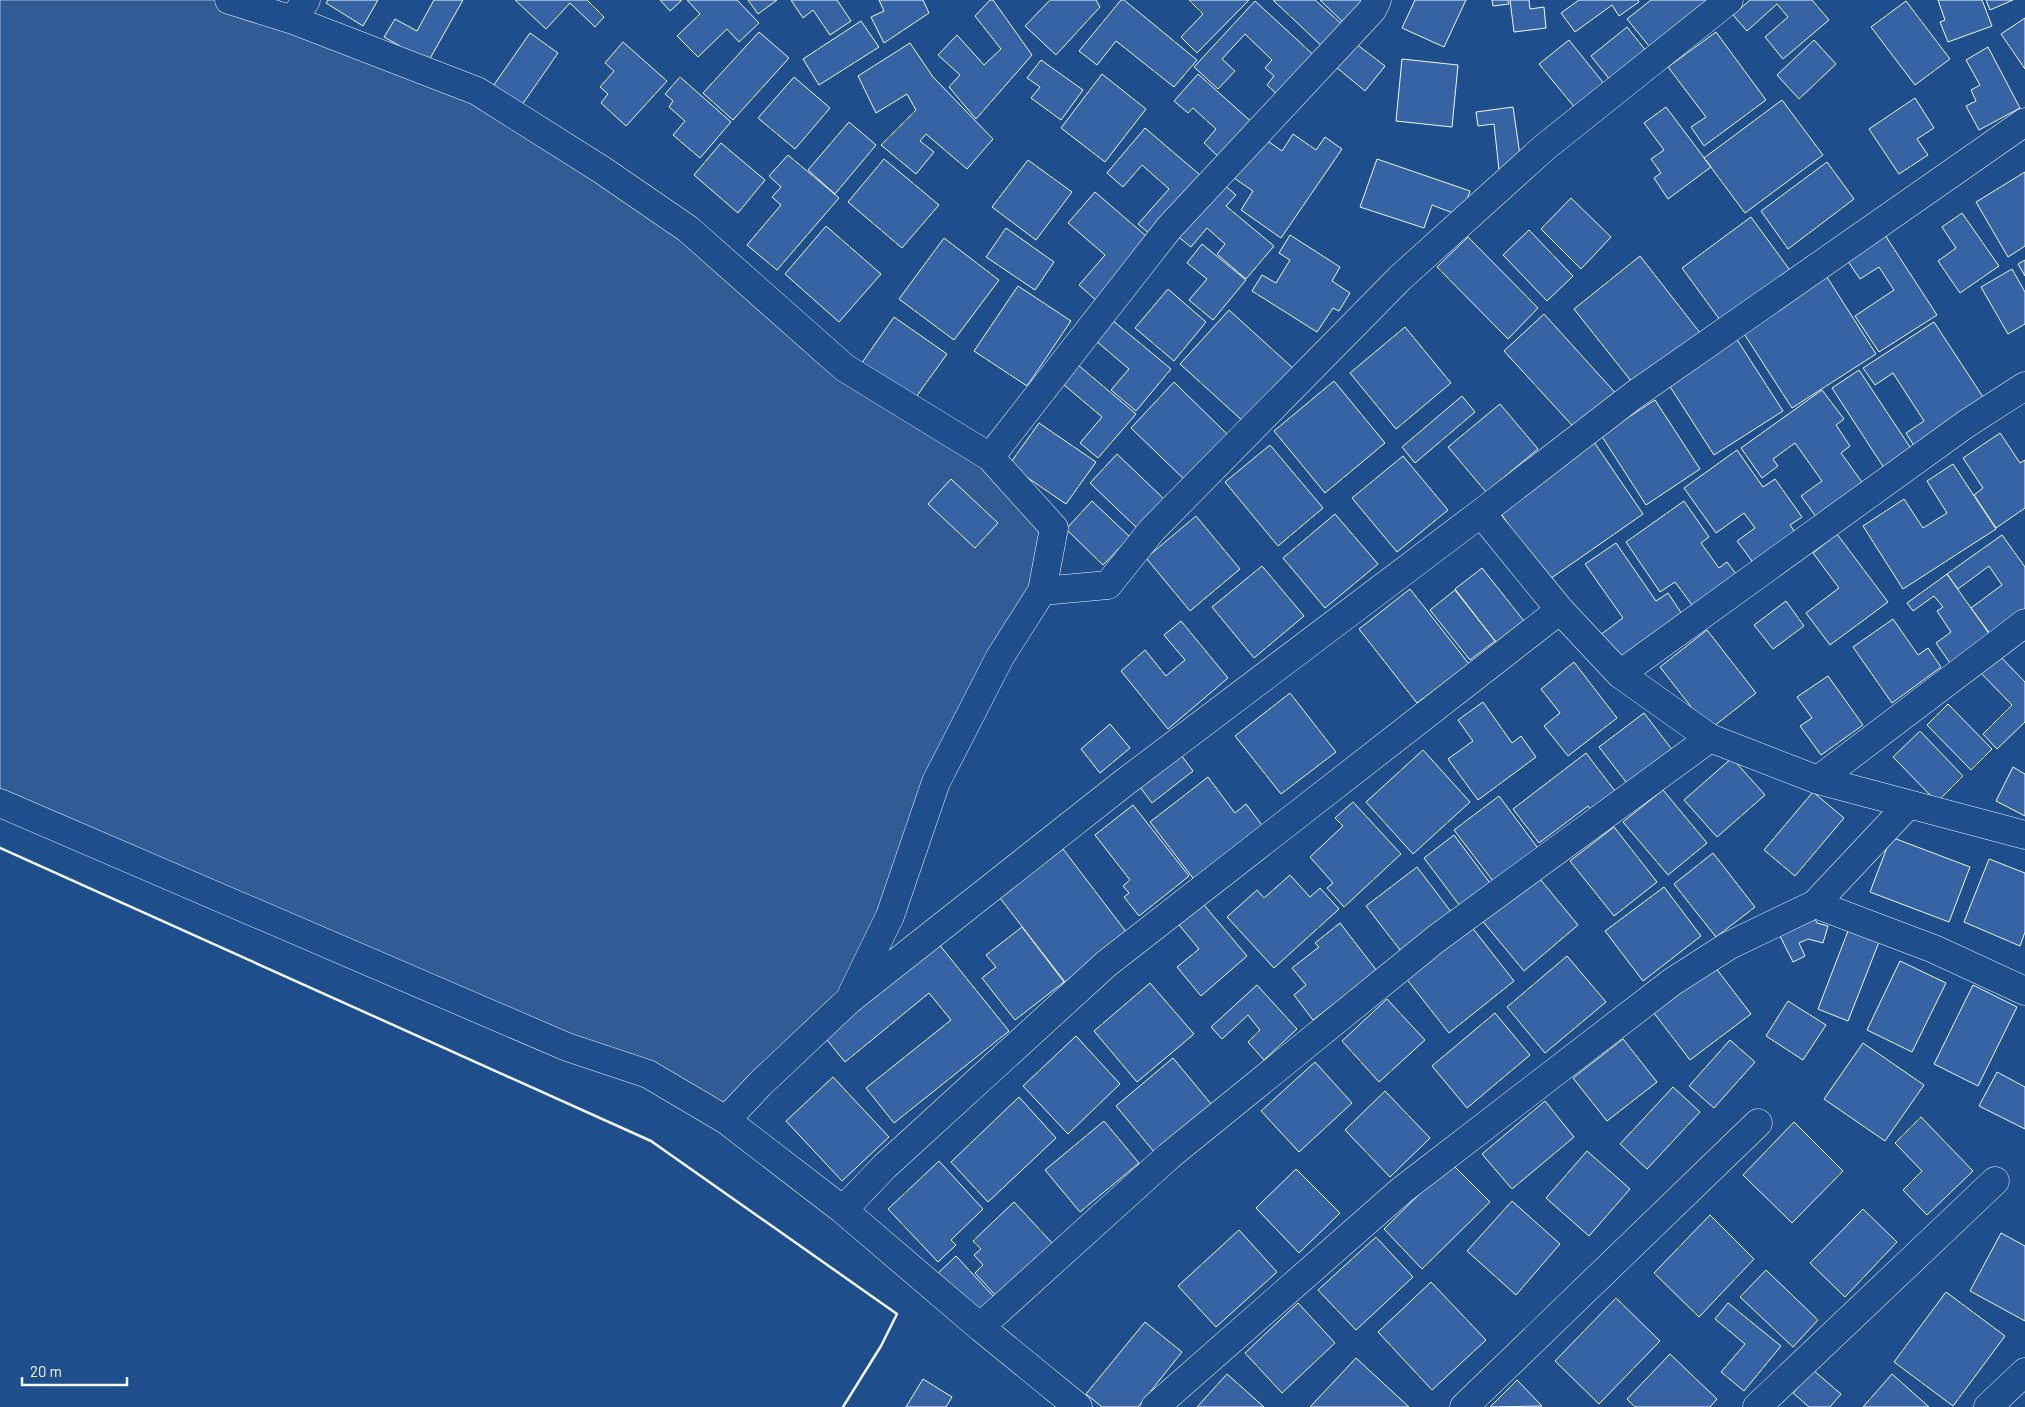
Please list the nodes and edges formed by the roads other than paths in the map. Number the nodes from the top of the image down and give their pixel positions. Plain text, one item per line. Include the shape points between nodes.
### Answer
1 (229, 0) edge
2 (1377, 0) edge
3 (1729, 0) edge
4 (300, 10) edge
5 (2025, 122) edge
6 (2025, 386) edge
7 (990, 457) junction
8 (1481, 513) junction
9 (1042, 591) junction
10 (1560, 610) junction
11 (2025, 623) edge
12 (1620, 674) junction
13 (1710, 738) junction
14 (1818, 780) junction
15 (0, 803) edge
16 (1908, 805) junction
17 (2025, 835) edge
18 (1815, 904) junction
19 (2025, 992) edge
20 (849, 1000) junction
21 (726, 1120) junction
22 (1758, 1123) dead end
23 (1995, 1182) dead end
24 (843, 1210) junction
25 (980, 1327) junction
26 (2025, 1372) edge
27 (1078, 1407) edge
28 (1155, 1407) edge
29 (1464, 1407) edge
30 (1757, 1407) edge
31 (1988, 1407) edge

1 - 4 street
2 - 7 street via 1372,10 1169,228
3 - 9 street via 1546,147 1400,278 1152,530 1108,585
4 - 7 street via 477,91 602,170 688,229 845,368
5 - 8 street via 1634,394
6 - 12 street via 1966,424
7 - 9 street via 1054,528
8 - 10 street
8 - 20 street via 1125,782
9 - 20 street via 1000,657 936,782 890,916
10 - 12 street
10 - 24 street via 1106,964 885,1166
11 - 14 street
12 - 13 street
13 - 14 street
13 - 25 street via 1436,939 1169,1156
14 - 16 street
15 - 21 street via 567,1047 648,1074
16 - 17 street
16 - 18 street
18 - 19 street via 1934,949
18 - 28 street via 1728,946 1664,988 1402,1190
20 - 21 street
21 - 24 street
22 - 29 street
23 - 30 street
24 - 25 street
25 - 27 street
26 - 31 street

